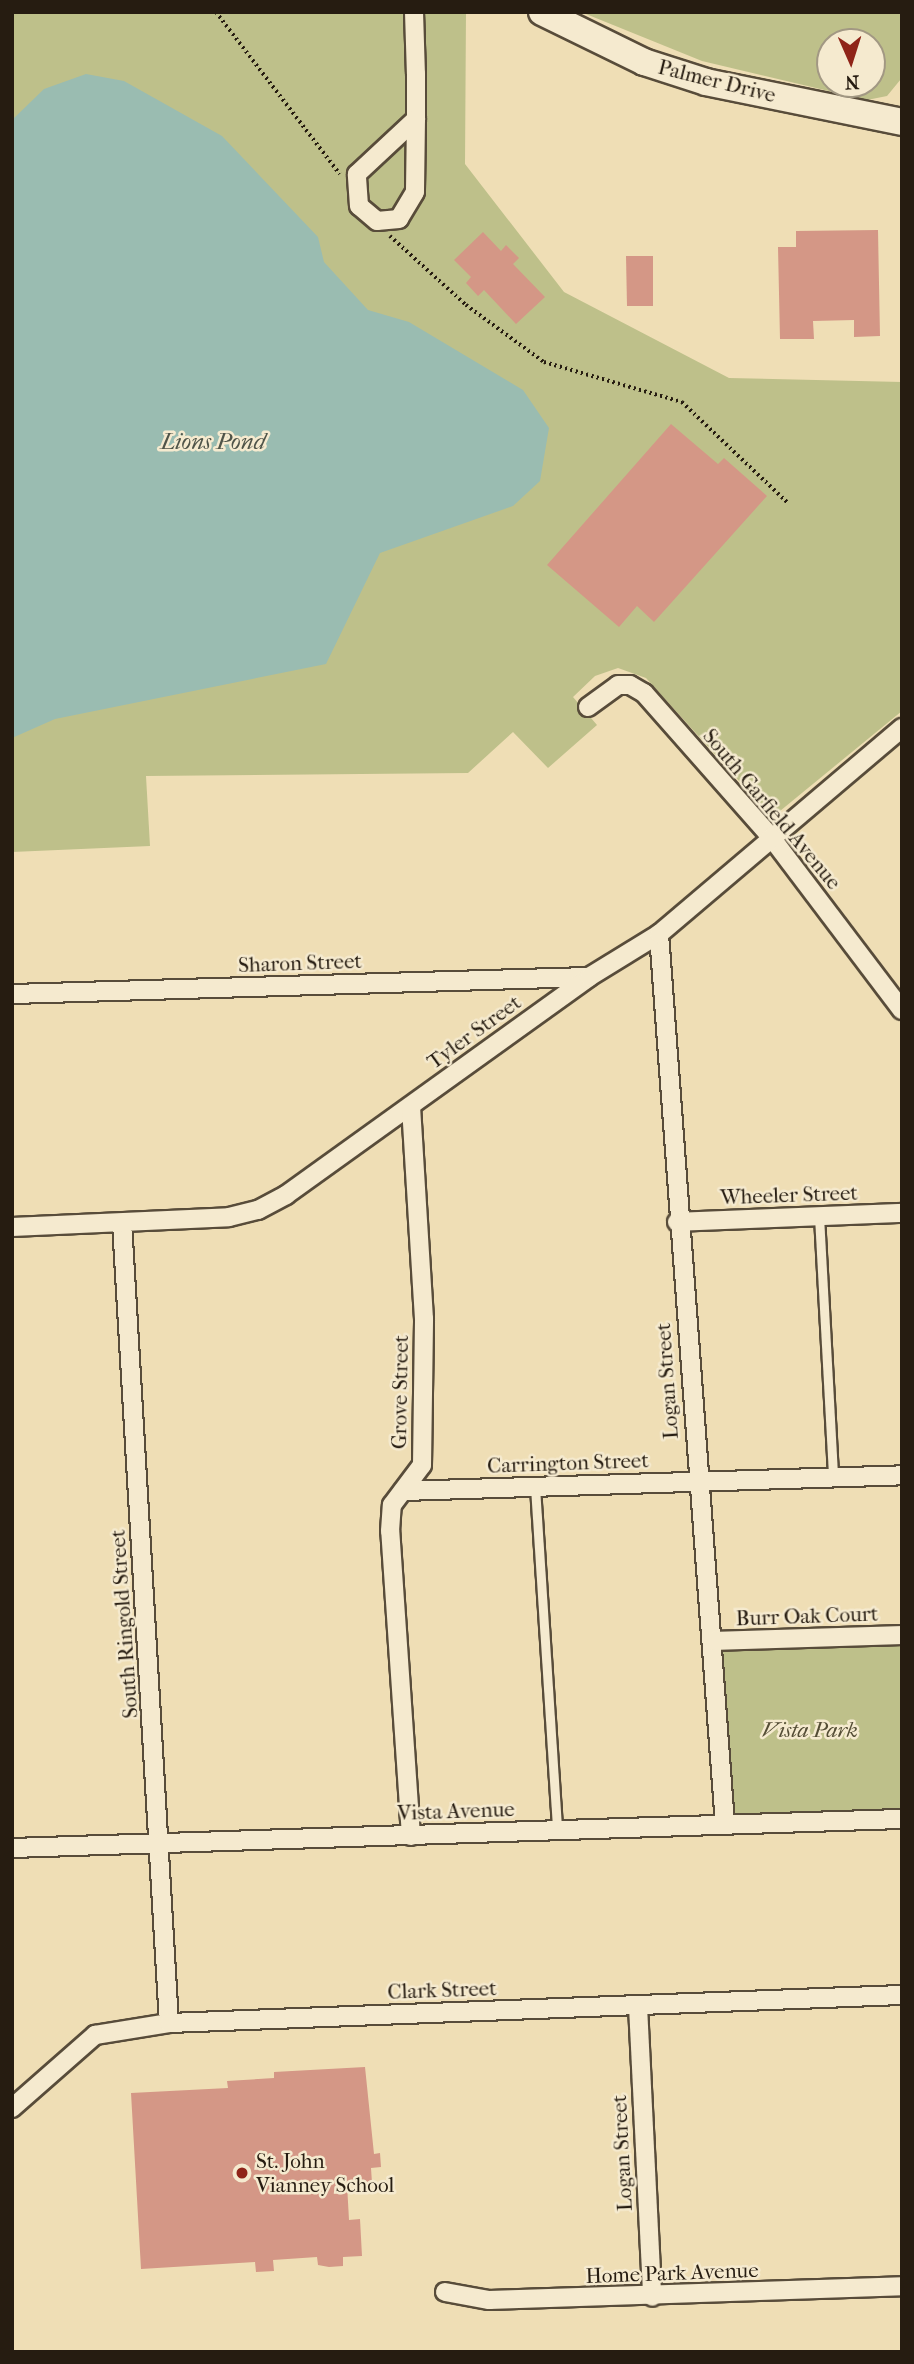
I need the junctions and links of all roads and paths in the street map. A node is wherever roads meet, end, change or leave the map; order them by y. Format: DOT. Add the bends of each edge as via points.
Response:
graph roads {
  1 [pos="216,12"];
  2 [pos="414,12"];
  3 [pos="542,12"];
  4 [pos="416,119"];
  5 [pos="902,122"];
  6 [pos="358,199"];
  7 [pos="377,221"];
  8 [pos="789,504"];
  9 [pos="588,707"];
  10 [pos="902,729"];
  11 [pos="771,837"];
  12 [pos="659,934"];
  13 [pos="589,977"];
  14 [pos="12,994"];
  15 [pos="902,1010"];
  16 [pos="411,1106"];
  17 [pos="902,1213"];
  18 [pos="819,1216"];
  19 [pos="677,1222"];
  20 [pos="122,1223"];
  21 [pos="12,1227"];
  22 [pos="902,1475"];
  23 [pos="833,1477"];
  24 [pos="698,1482"];
  25 [pos="535,1487"];
  26 [pos="403,1491"];
  27 [pos="902,1635"];
  28 [pos="713,1642"];
  29 [pos="902,1819"];
  30 [pos="725,1824"];
  31 [pos="557,1830"];
  32 [pos="411,1836"];
  33 [pos="160,1843"];
  34 [pos="12,1848"];
  35 [pos="902,1995"];
  36 [pos="638,2006"];
  37 [pos="169,2023"];
  38 [pos="12,2108"];
  39 [pos="902,2286"];
  40 [pos="445,2292"];
  41 [pos="652,2297"];
  1 -- 6 [label="path"];
  2 -- 4 [label="street"];
  3 -- 5 [label="street, Palmer Drive" via="643,62 706,82"];
  4 -- 6 [label="street" via="364,164 357,174"];
  4 -- 7 [label="street" via="415,192 399,219"];
  6 -- 7 [label="street"];
  7 -- 8 [label="path" via="466,305 544,362 682,402"];
  9 -- 11 [label="street, South Garfield Avenue" via="618,685 644,693"];
  10 -- 11 [label="street, Tyler Street"];
  11 -- 12 [label="street, Tyler Street"];
  11 -- 15 [label="street, South Garfield Avenue"];
  12 -- 13 [label="street, Tyler Street"];
  12 -- 19 [label="street, Logan Street"];
  13 -- 14 [label="street, Sharon Street"];
  13 -- 16 [label="street, Tyler Street"];
  16 -- 20 [label="street, Tyler Street" via="258,1210 229,1217"];
  16 -- 26 [label="street, Grove Street" via="424,1319 422,1465"];
  17 -- 18 [label="street, Wheeler Street"];
  18 -- 19 [label="street, Wheeler Street"];
  18 -- 23 [label="lane"];
  19 -- 24 [label="street, Logan Street"];
  20 -- 21 [label="street, Tyler Street"];
  20 -- 33 [label="street, South Ringold Street"];
  22 -- 23 [label="street, Carrington Street"];
  23 -- 24 [label="street, Carrington Street"];
  24 -- 25 [label="street, Carrington Street"];
  24 -- 28 [label="street, Logan Street"];
  25 -- 26 [label="street, Carrington Street"];
  25 -- 31 [label="lane"];
  26 -- 32 [label="street, Grove Street" via="393,1505 390,1531"];
  27 -- 28 [label="street, Burr Oak Court"];
  28 -- 30 [label="street, Logan Street"];
  29 -- 30 [label="street, Vista Avenue"];
  30 -- 31 [label="street, Vista Avenue"];
  31 -- 32 [label="street, Vista Avenue"];
  32 -- 33 [label="street, Vista Avenue"];
  33 -- 34 [label="street, Vista Avenue"];
  33 -- 37 [label="street, South Ringold Street"];
  35 -- 36 [label="street, Clark Street"];
  36 -- 37 [label="street, Clark Street"];
  36 -- 41 [label="street, Logan Street"];
  37 -- 38 [label="street, Clark Street" via="94,2035"];
  39 -- 41 [label="street, Home Park Avenue"];
  40 -- 41 [label="street, Home Park Avenue" via="489,2301"];
}
